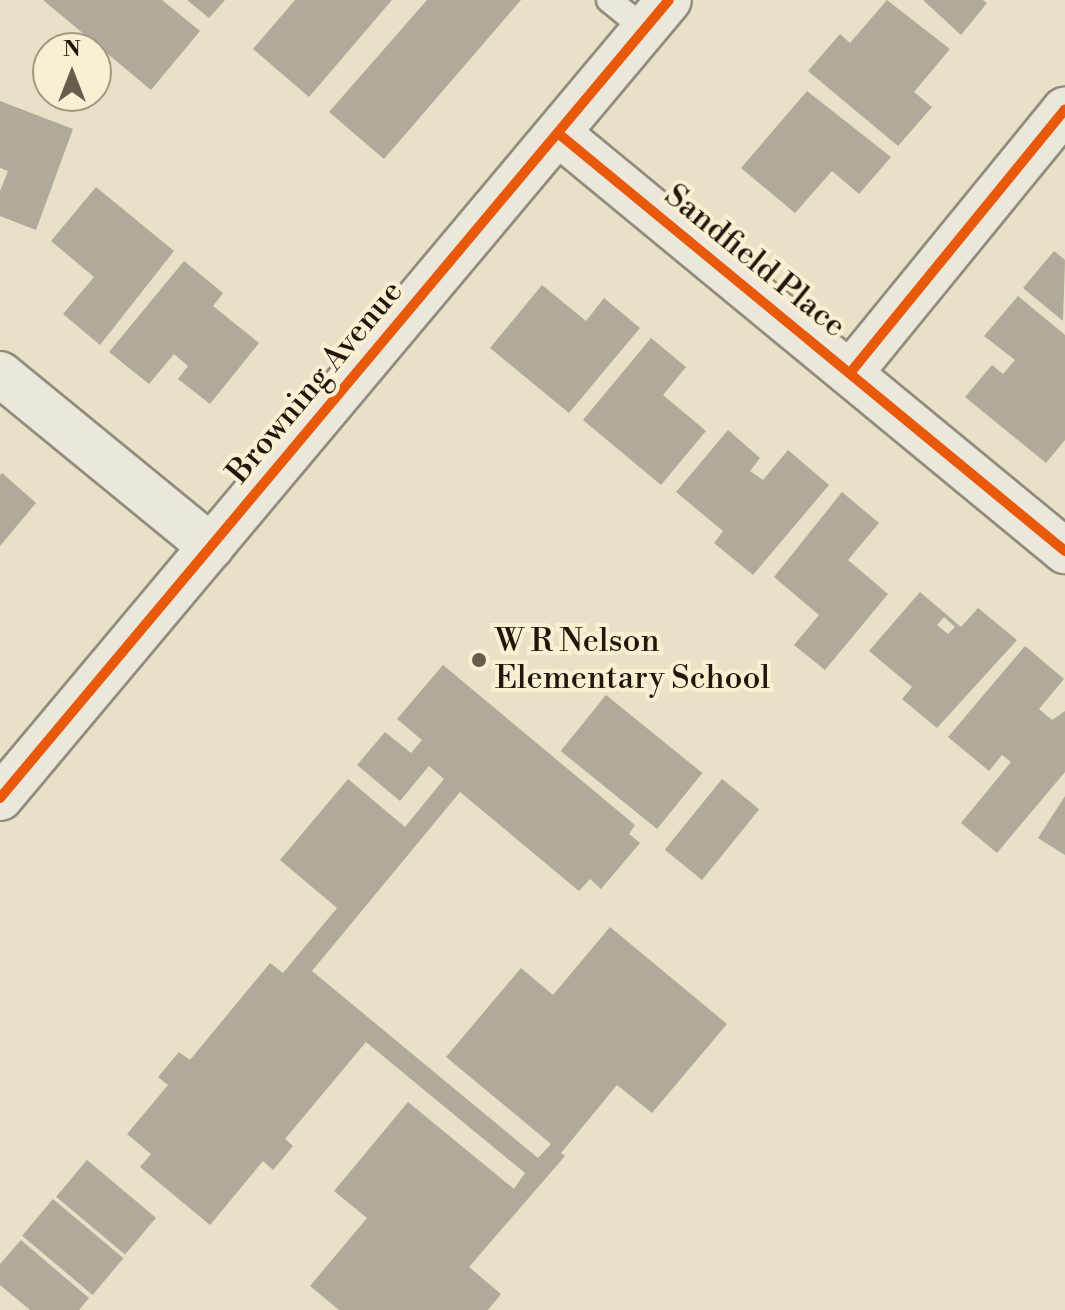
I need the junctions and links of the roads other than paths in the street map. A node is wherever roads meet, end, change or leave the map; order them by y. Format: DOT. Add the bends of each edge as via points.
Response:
graph roads {
  1 [pos="609,0"];
  2 [pos="657,14"];
  3 [pos="1065,109"];
  4 [pos="559,134"];
  5 [pos="850,373"];
  6 [pos="0,374"];
  7 [pos="211,547"];
  8 [pos="1065,551"];
  9 [pos="0,798"];
  1 -- 2 [label="lane"];
  2 -- 4 [label="street, Browning Avenue"];
  3 -- 5 [label="street"];
  4 -- 5 [label="street, Sandfield Place"];
  4 -- 7 [label="street, Browning Avenue"];
  5 -- 8 [label="street, Sandfield Place"];
  6 -- 7 [label="street"];
  7 -- 9 [label="street, Browning Avenue"];
}
